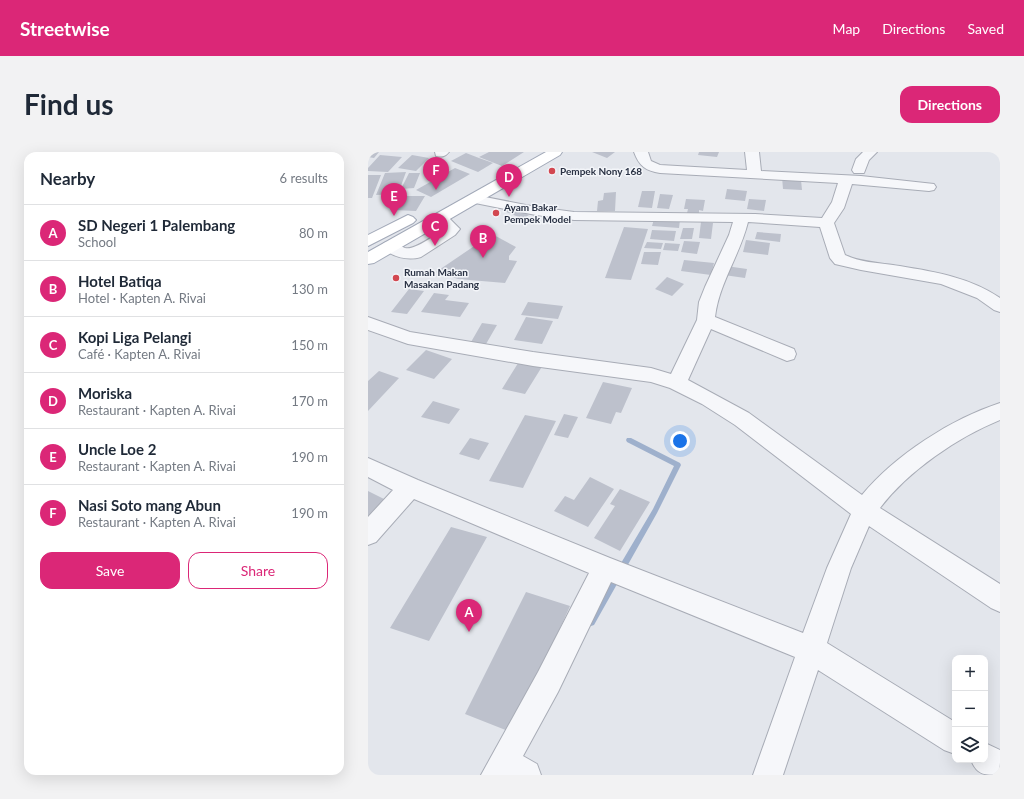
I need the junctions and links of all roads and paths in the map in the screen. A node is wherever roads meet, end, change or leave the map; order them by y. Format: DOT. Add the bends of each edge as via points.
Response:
graph roads {
  1 [pos="530,152"];
  2 [pos="555,152"];
  3 [pos="641,152"];
  4 [pos="752,152"];
  5 [pos="870,152"];
  6 [pos="859,170"];
  7 [pos="754,174"];
  8 [pos="846,179"];
  9 [pos="929,187"];
  10 [pos="476,199"];
  11 [pos="441,218"];
  12 [pos="741,219"];
  13 [pos="826,223"];
  14 [pos="368,241"];
  15 [pos="390,246"];
  16 [pos="368,259"];
  17 [pos="999,305"];
  18 [pos="974,309"];
  19 [pos="706,320"];
  20 [pos="368,323"];
  21 [pos="787,354"];
  22 [pos="677,383"];
  23 [pos="1000,411"];
  24 [pos="368,467"];
  25 [pos="410,487"];
  26 [pos="864,510"];
  27 [pos="368,534"];
  28 [pos="608,569"];
  29 [pos="1000,599"];
  30 [pos="812,650"];
  31 [pos="952,737"];
  32 [pos="988,760"];
  33 [pos="1000,768"];
  34 [pos="509,769"];
  35 [pos="768,775"];
  1 -- 14 [label="main road"];
  2 -- 10 [label="main road"];
  3 -- 7 [label="street" via="644,162 651,168"];
  4 -- 7 [label="street"];
  5 -- 6 [label="street" via="863,159"];
  7 -- 8 [label="street"];
  8 -- 9 [label="street"];
  8 -- 13 [label="street" via="843,195 834,214"];
  10 -- 11 [label="main road"];
  10 -- 12 [label="street" via="574,216"];
  11 -- 15 [label="street" via="452,229 450,232 415,254 402,254"];
  12 -- 13 [label="street"];
  12 -- 19 [label="street" via="737,235 713,287"];
  13 -- 17 [label="street" via="838,258 841,260 960,284 982,293"];
  15 -- 16 [label="main road"];
  17 -- 18 [label="street"];
  19 -- 21 [label="street"];
  19 -- 22 [label="street"];
  20 -- 22 [label="street" via="408,338 651,376"];
  22 -- 26 [label="street" via="742,419"];
  23 -- 26 [label="street" via="973,422 916,458 876,495"];
  24 -- 25 [label="street"];
  25 -- 27 [label="street"];
  25 -- 28 [label="street"];
  26 -- 29 [label="street"];
  26 -- 30 [label="street" via="839,568"];
  28 -- 30 [label="street"];
  28 -- 34 [label="street" via="548,682"];
  30 -- 31 [label="street"];
  30 -- 35 [label="street"];
  32 -- 33 [label="street"];
}
